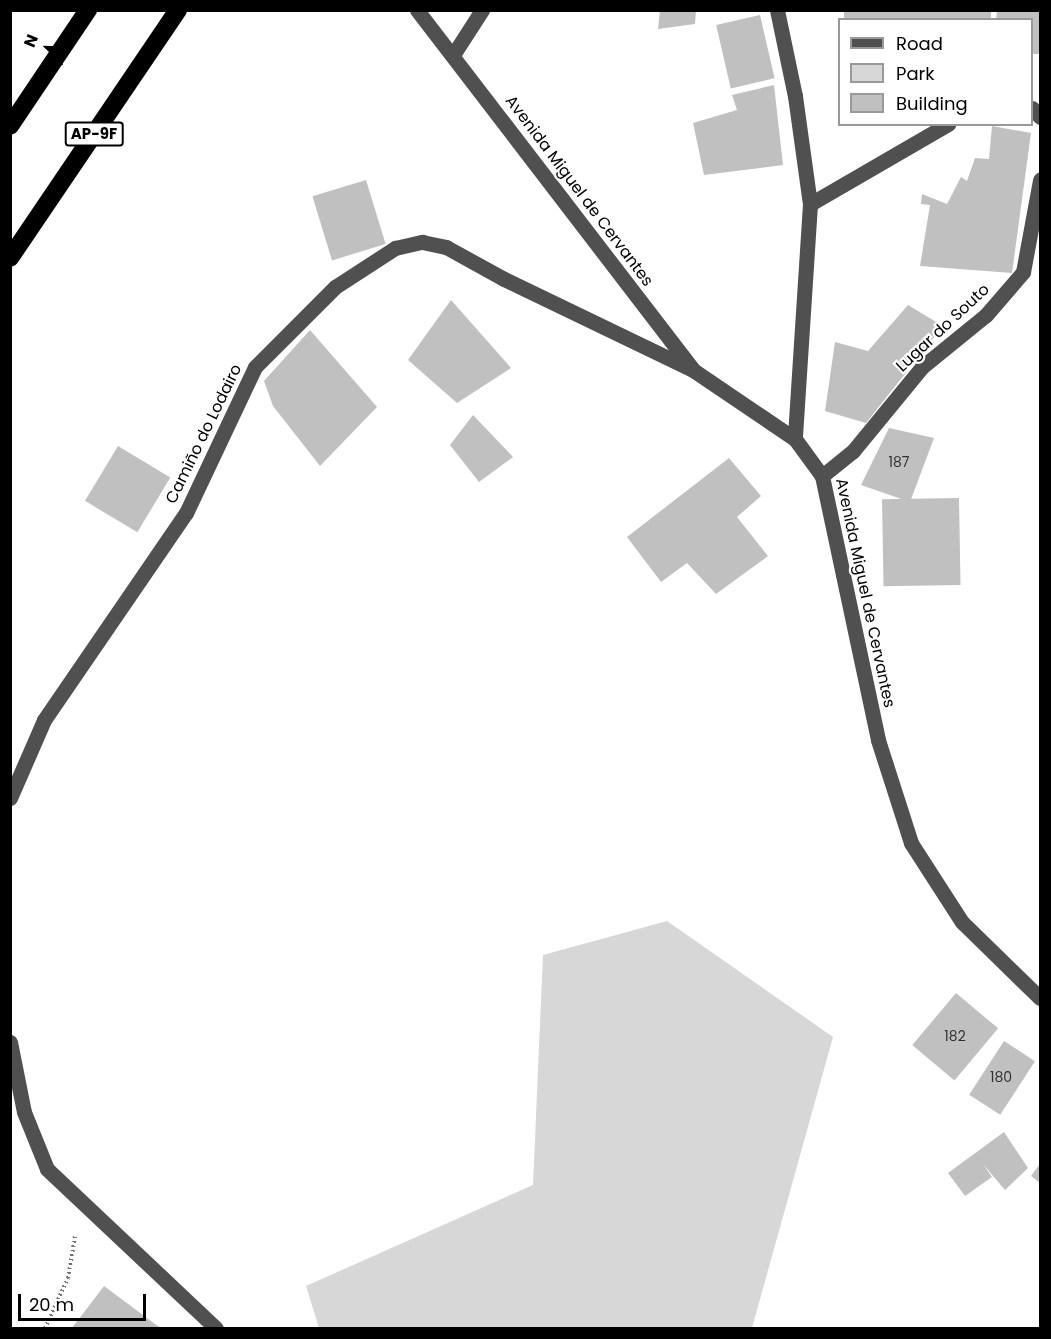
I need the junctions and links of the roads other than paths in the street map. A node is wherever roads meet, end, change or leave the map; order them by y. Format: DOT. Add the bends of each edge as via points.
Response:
graph roads {
  1 [pos="88,10"];
  2 [pos="178,10"];
  3 [pos="417,10"];
  4 [pos="482,10"];
  5 [pos="777,10"];
  6 [pos="453,55"];
  7 [pos="10,126"];
  8 [pos="945,126"];
  9 [pos="1041,180"];
  10 [pos="810,204"];
  11 [pos="10,258"];
  12 [pos="693,370"];
  13 [pos="795,439"];
  14 [pos="822,476"];
  15 [pos="10,798"];
  16 [pos="1041,999"];
  17 [pos="10,1042"];
  18 [pos="216,1329"];
  1 -- 7 [label="highway"];
  2 -- 11 [label="highway, AP-9F"];
  3 -- 6 [label="street, Avenida Miguel de Cervantes"];
  4 -- 6 [label="street"];
  5 -- 10 [label="street" via="795,96"];
  6 -- 12 [label="street, Avenida Miguel de Cervantes"];
  8 -- 10 [label="street"];
  9 -- 14 [label="street, Lugar do Souto" via="1023,272 986,315 922,367 853,451"];
  10 -- 13 [label="street"];
  12 -- 13 [label="street, Avenida Miguel de Cervantes"];
  12 -- 15 [label="street, Camiño do Lodairo" via="446,247 422,242 395,248 335,287 255,367 186,513 44,720"];
  13 -- 14 [label="street, Avenida Miguel de Cervantes"];
  14 -- 16 [label="street, Avenida Miguel de Cervantes" via="878,740 910,843 962,922"];
  17 -- 18 [label="street" via="24,1112 47,1168"];
}
